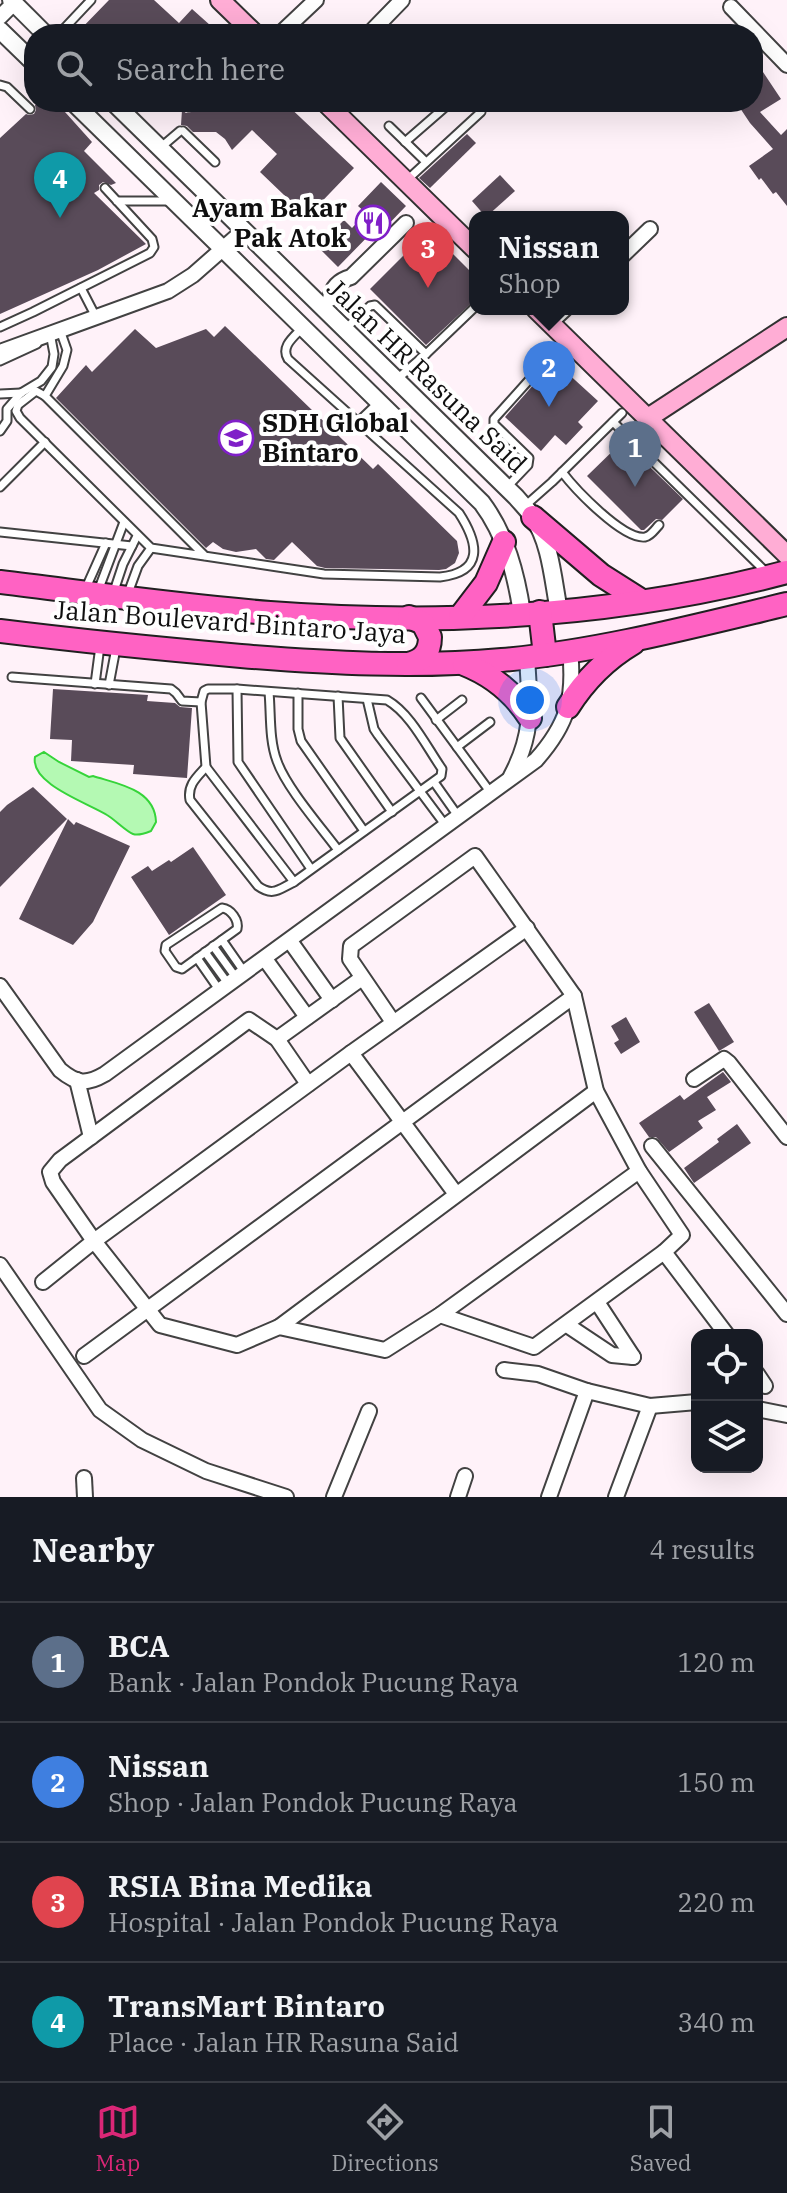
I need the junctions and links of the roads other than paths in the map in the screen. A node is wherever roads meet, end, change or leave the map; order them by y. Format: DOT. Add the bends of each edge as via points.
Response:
graph roads {
  1 [pos="91,0"];
  2 [pos="220,0"];
  3 [pos="316,0"];
  4 [pos="402,0"];
  5 [pos="12,2"];
  6 [pos="731,7"];
  7 [pos="0,17"];
  8 [pos="35,24"];
  9 [pos="68,24"];
  10 [pos="245,24"];
  11 [pos="291,24"];
  12 [pos="379,24"];
  13 [pos="747,24"];
  14 [pos="0,30"];
  15 [pos="763,40"];
  16 [pos="24,53"];
  17 [pos="787,65"];
  18 [pos="0,85"];
  19 [pos="24,103"];
  20 [pos="83,112"];
  21 [pos="123,112"];
  22 [pos="335,112"];
  23 [pos="440,112"];
  24 [pos="481,112"];
  25 [pos="389,126"];
  26 [pos="405,142"];
  27 [pos="160,148"];
  28 [pos="215,162"];
  29 [pos="426,162"];
  30 [pos="406,182"];
  31 [pos="105,188"];
  32 [pos="117,201"];
  33 [pos="175,201"];
  34 [pos="406,223"];
  35 [pos="650,229"];
  36 [pos="243,231"];
  37 [pos="469,243"];
  38 [pos="223,249"];
  39 [pos="629,249"];
  40 [pos="81,288"];
  41 [pos="326,303"];
  42 [pos="469,313"];
  43 [pos="542,315"];
  44 [pos="559,315"];
  45 [pos="96,317"];
  46 [pos="550,323"];
  47 [pos="0,327"];
  48 [pos="303,327"];
  49 [pos="787,327"];
  50 [pos="345,329"];
  51 [pos="51,333"];
  52 [pos="0,352"];
  53 [pos="426,354"];
  54 [pos="547,360"];
  55 [pos="0,361"];
  56 [pos="396,380"];
  57 [pos="21,393"];
  58 [pos="0,394"];
  59 [pos="411,394"];
  60 [pos="45,396"];
  61 [pos="385,408"];
  62 [pos="622,413"];
  63 [pos="648,418"];
  64 [pos="358,422"];
  65 [pos="613,422"];
  66 [pos="0,431"];
  67 [pos="45,442"];
  68 [pos="562,472"];
  69 [pos="0,487"];
  70 [pos="507,487"];
  71 [pos="529,512"];
  72 [pos="124,522"];
  73 [pos="659,525"];
  74 [pos="0,532"];
  75 [pos="137,536"];
  76 [pos="504,542"];
  77 [pos="106,543"];
  78 [pos="117,544"];
  79 [pos="132,546"];
  80 [pos="151,548"];
  81 [pos="784,552"];
  82 [pos="205,556"];
  83 [pos="778,574"];
  84 [pos="0,582"];
  85 [pos="694,592"];
  86 [pos="105,595"];
  87 [pos="642,601"];
  88 [pos="787,604"];
  89 [pos="540,612"];
  90 [pos="409,617"];
  91 [pos="460,617"];
  92 [pos="700,624"];
  93 [pos="0,631"];
  94 [pos="648,636"];
  95 [pos="108,645"];
  96 [pos="570,651"];
  97 [pos="536,656"];
  98 [pos="461,663"];
  99 [pos="408,664"];
  100 [pos="12,677"];
  101 [pos="95,684"];
  102 [pos="109,685"];
  103 [pos="237,689"];
  104 [pos="269,692"];
  105 [pos="298,693"];
  106 [pos="338,696"];
  107 [pos="421,698"];
  108 [pos="367,699"];
  109 [pos="462,700"];
  110 [pos="201,702"];
  111 [pos="568,707"];
  112 [pos="530,718"];
  113 [pos="436,720"];
  114 [pos="490,722"];
  115 [pos="457,747"];
  116 [pos="206,767"];
  117 [pos="509,780"];
  118 [pos="434,782"];
  119 [pos="421,791"];
  120 [pos="491,793"];
  121 [pos="392,812"];
  122 [pos="452,822"];
  123 [pos="364,831"];
  124 [pos="338,850"];
  125 [pos="311,869"];
  126 [pos="294,882"];
  127 [pos="527,928"];
  128 [pos="222,940"];
  129 [pos="290,941"];
  130 [pos="213,946"];
  131 [pos="205,952"];
  132 [pos="197,958"];
  133 [pos="265,959"];
  134 [pos="362,978"];
  135 [pos="233,982"];
  136 [pos="0,986"];
  137 [pos="574,996"];
  138 [pos="332,1000"];
  139 [pos="307,1017"];
  140 [pos="393,1022"];
  141 [pos="277,1039"];
  142 [pos="351,1053"];
  143 [pos="694,1079"];
  144 [pos="77,1080"];
  145 [pos="308,1084"];
  146 [pos="596,1091"];
  147 [pos="402,1122"];
  148 [pos="91,1137"];
  149 [pos="787,1137"];
  150 [pos="652,1146"];
  151 [pos="639,1171"];
  152 [pos="456,1194"];
  153 [pos="94,1241"];
  154 [pos="664,1252"];
  155 [pos="0,1265"];
  156 [pos="43,1282"];
  157 [pos="597,1302"];
  158 [pos="148,1310"];
  159 [pos="787,1314"];
  160 [pos="440,1315"];
  161 [pos="567,1325"];
  162 [pos="279,1327"];
  163 [pos="722,1329"];
  164 [pos="84,1356"];
  165 [pos="504,1370"];
  166 [pos="587,1391"];
  167 [pos="691,1403"];
  168 [pos="650,1406"];
  169 [pos="763,1410"];
  170 [pos="369,1411"];
  171 [pos="787,1415"];
  172 [pos="465,1476"];
  173 [pos="84,1478"];
  174 [pos="85,1497"];
  175 [pos="286,1497"];
  176 [pos="334,1497"];
  177 [pos="458,1497"];
  178 [pos="549,1497"];
  179 [pos="616,1497"];
  1 -- 9 [label="lane"];
  2 -- 10 [label="main road"];
  3 -- 11 [label="street"];
  4 -- 12 [label="street"];
  5 -- 7 [label="street"];
  5 -- 8 [label="street"];
  6 -- 13 [label="street"];
  14 -- 16 [label="street"];
  15 -- 17 [label="street"];
  18 -- 19 [label="lane"];
  20 -- 33 [label="street, Jalan HR Rasuna Said"];
  21 -- 27 [label="street, Jalan HR Rasuna Said"];
  22 -- 30 [label="main road"];
  23 -- 26 [label="lane"];
  24 -- 29 [label="lane"];
  25 -- 26 [label="lane"];
  26 -- 29 [label="lane"];
  27 -- 28 [label="lane" via="182,131"];
  27 -- 36 [label="street, Jalan HR Rasuna Said"];
  29 -- 30 [label="lane"];
  30 -- 37 [label="main road"];
  31 -- 32 [label="lane"];
  32 -- 33 [label="lane"];
  32 -- 40 [label="lane" via="154,247"];
  33 -- 38 [label="street, Jalan HR Rasuna Said"];
  34 -- 41 [label="street"];
  35 -- 39 [label="street"];
  36 -- 38 [label="street"];
  36 -- 41 [label="street, Jalan HR Rasuna Said"];
  38 -- 45 [label="street" via="168,291"];
  38 -- 48 [label="street, Jalan HR Rasuna Said"];
  40 -- 45 [label="lane"];
  40 -- 47 [label="lane"];
  41 -- 50 [label="street, Jalan HR Rasuna Said"];
  42 -- 53 [label="lane"];
  43 -- 46 [label="main road"];
  44 -- 46 [label="street"];
  45 -- 51 [label="street"];
  46 -- 63 [label="main road"];
  48 -- 61 [label="street, Jalan HR Rasuna Said"];
  48 -- 64 [label="lane" via="284,354"];
  49 -- 63 [label="main road"];
  50 -- 53 [label="lane" via="375,305"];
  50 -- 56 [label="street, Jalan HR Rasuna Said"];
  51 -- 52 [label="street"];
  51 -- 55 [label="lane" via="36,346"];
  51 -- 57 [label="lane" via="52,367"];
  51 -- 60 [label="lane" via="67,350 59,376"];
  53 -- 56 [label="lane"];
  54 -- 70 [label="lane" via="494,419 529,458"];
  56 -- 59 [label="street, Jalan HR Rasuna Said"];
  57 -- 58 [label="lane"];
  57 -- 66 [label="lane" via="7,409"];
  59 -- 61 [label="street"];
  59 -- 70 [label="street, Jalan HR Rasuna Said"];
  60 -- 67 [label="lane" via="32,393 16,411"];
  60 -- 82 [label="lane"];
  61 -- 64 [label="lane"];
  61 -- 76 [label="street, Jalan HR Rasuna Said" via="482,503"];
  62 -- 65 [label="lane"];
  63 -- 81 [label="main road"];
  64 -- 82 [label="lane" via="459,513 475,545 472,562 457,575 440,577 324,574"];
  65 -- 68 [label="lane"];
  65 -- 83 [label="lane"];
  67 -- 69 [label="lane"];
  67 -- 72 [label="lane"];
  68 -- 71 [label="lane"];
  68 -- 73 [label="lane" via="625,531 643,537"];
  70 -- 71 [label="street, Jalan HR Rasuna Said"];
  71 -- 87 [label="main road" via="601,575"];
  71 -- 89 [label="street, Jalan HR Rasuna Said" via="549,560"];
  72 -- 75 [label="lane"];
  72 -- 78 [label="lane"];
  74 -- 77 [label="lane"];
  75 -- 79 [label="lane"];
  75 -- 80 [label="lane"];
  76 -- 89 [label="street, Jalan HR Rasuna Said"];
  76 -- 91 [label="main road" via="486,583"];
  77 -- 78 [label="lane"];
  77 -- 86 [label="lane"];
  78 -- 79 [label="lane"];
  78 -- 86 [label="lane"];
  79 -- 86 [label="lane"];
  80 -- 82 [label="lane"];
  80 -- 86 [label="lane"];
  83 -- 85 [label="main road, Jalan Boulevard Bintaro Jaya"];
  84 -- 86 [label="main road, Jalan Boulevard Bintaro Jaya"];
  85 -- 87 [label="main road, Jalan Boulevard Bintaro Jaya"];
  85 -- 92 [label="main road" via="683,611"];
  86 -- 90 [label="main road, Jalan Boulevard Bintaro Jaya" via="272,613"];
  87 -- 89 [label="main road, Jalan Boulevard Bintaro Jaya"];
  88 -- 92 [label="main road, Jalan Boulevard Bintaro Jaya"];
  89 -- 91 [label="main road, Jalan Boulevard Bintaro Jaya"];
  89 -- 97 [label="main road"];
  90 -- 91 [label="main road, Jalan Boulevard Bintaro Jaya"];
  90 -- 99 [label="main road" via="423,623 430,637 427,653"];
  92 -- 94 [label="main road, Jalan Boulevard Bintaro Jaya"];
  93 -- 95 [label="main road, Jalan Boulevard Bintaro Jaya"];
  94 -- 96 [label="main road, Jalan Boulevard Bintaro Jaya"];
  94 -- 111 [label="main road" via="596,671"];
  95 -- 99 [label="main road, Jalan Boulevard Bintaro Jaya"];
  95 -- 101 [label="lane"];
  95 -- 102 [label="lane"];
  96 -- 97 [label="main road, Jalan Boulevard Bintaro Jaya"];
  96 -- 111 [label="street" via="573,684"];
  97 -- 98 [label="main road, Jalan Boulevard Bintaro Jaya"];
  97 -- 112 [label="street"];
  98 -- 99 [label="main road, Jalan Boulevard Bintaro Jaya"];
  98 -- 112 [label="main road" via="500,684"];
  100 -- 101 [label="lane"];
  101 -- 102 [label="lane"];
  102 -- 110 [label="lane" via="171,689 182,701"];
  103 -- 104 [label="lane"];
  103 -- 110 [label="lane" via="206,689"];
  103 -- 125 [label="lane" via="238,762"];
  104 -- 105 [label="lane"];
  104 -- 124 [label="lane" via="276,761"];
  105 -- 106 [label="lane"];
  105 -- 123 [label="lane" via="301,741"];
  106 -- 108 [label="lane"];
  106 -- 121 [label="lane" via="340,738"];
  107 -- 113 [label="lane"];
  108 -- 118 [label="lane" via="387,700 400,711 442,769"];
  108 -- 119 [label="lane" via="374,729"];
  109 -- 113 [label="lane"];
  110 -- 116 [label="lane"];
  111 -- 117 [label="street" via="545,750"];
  112 -- 117 [label="street" via="524,749"];
  113 -- 115 [label="lane"];
  114 -- 115 [label="lane"];
  115 -- 120 [label="lane"];
  116 -- 126 [label="lane"];
  116 -- 126 [label="lane" via="190,786 190,800 258,886 274,892"];
  117 -- 120 [label="street"];
  118 -- 119 [label="lane"];
  118 -- 122 [label="lane"];
  119 -- 121 [label="lane"];
  119 -- 122 [label="lane"];
  120 -- 122 [label="street"];
  121 -- 123 [label="lane"];
  122 -- 129 [label="street"];
  123 -- 124 [label="lane"];
  124 -- 125 [label="lane"];
  125 -- 126 [label="lane"];
  127 -- 134 [label="street" via="475,856 351,946 350,959"];
  127 -- 137 [label="street"];
  127 -- 140 [label="street"];
  128 -- 130 [label="lane"];
  128 -- 132 [label="lane" via="238,925 224,908 165,949 179,969"];
  128 -- 135 [label="lane"];
  129 -- 133 [label="street"];
  129 -- 138 [label="street"];
  130 -- 131 [label="lane"];
  130 -- 135 [label="lane"];
  131 -- 132 [label="lane"];
  131 -- 135 [label="lane"];
  132 -- 135 [label="lane"];
  133 -- 135 [label="street"];
  133 -- 139 [label="street"];
  134 -- 138 [label="street"];
  134 -- 140 [label="street"];
  135 -- 144 [label="street" via="105,1074 93,1081"];
  136 -- 144 [label="street" via="60,1070"];
  137 -- 146 [label="street"];
  137 -- 147 [label="street"];
  138 -- 139 [label="street"];
  139 -- 141 [label="street"];
  140 -- 142 [label="street"];
  141 -- 145 [label="street"];
  141 -- 148 [label="street" via="249,1020"];
  142 -- 145 [label="street"];
  142 -- 147 [label="street"];
  143 -- 149 [label="street" via="724,1059"];
  144 -- 148 [label="street"];
  145 -- 153 [label="street"];
  146 -- 151 [label="street"];
  146 -- 152 [label="street"];
  147 -- 152 [label="street"];
  147 -- 158 [label="street"];
  148 -- 153 [label="street" via="50,1172"];
  150 -- 159 [label="street"];
  151 -- 154 [label="street" via="682,1235"];
  151 -- 160 [label="street"];
  152 -- 162 [label="street"];
  153 -- 156 [label="street"];
  153 -- 158 [label="street"];
  154 -- 157 [label="street"];
  154 -- 163 [label="street"];
  155 -- 175 [label="street" via="100,1410 142,1440 206,1471"];
  157 -- 161 [label="street"];
  157 -- 161 [label="street" via="633,1357 612,1355"];
  158 -- 162 [label="street" via="160,1325 237,1345"];
  158 -- 164 [label="street"];
  160 -- 161 [label="street" via="534,1347"];
  160 -- 162 [label="street" via="385,1350"];
  165 -- 166 [label="street" via="538,1374"];
  166 -- 168 [label="street"];
  166 -- 178 [label="street"];
  167 -- 168 [label="street"];
  168 -- 179 [label="street"];
  169 -- 171 [label="street"];
  170 -- 176 [label="street"];
  172 -- 177 [label="street"];
  173 -- 174 [label="street"];
}
